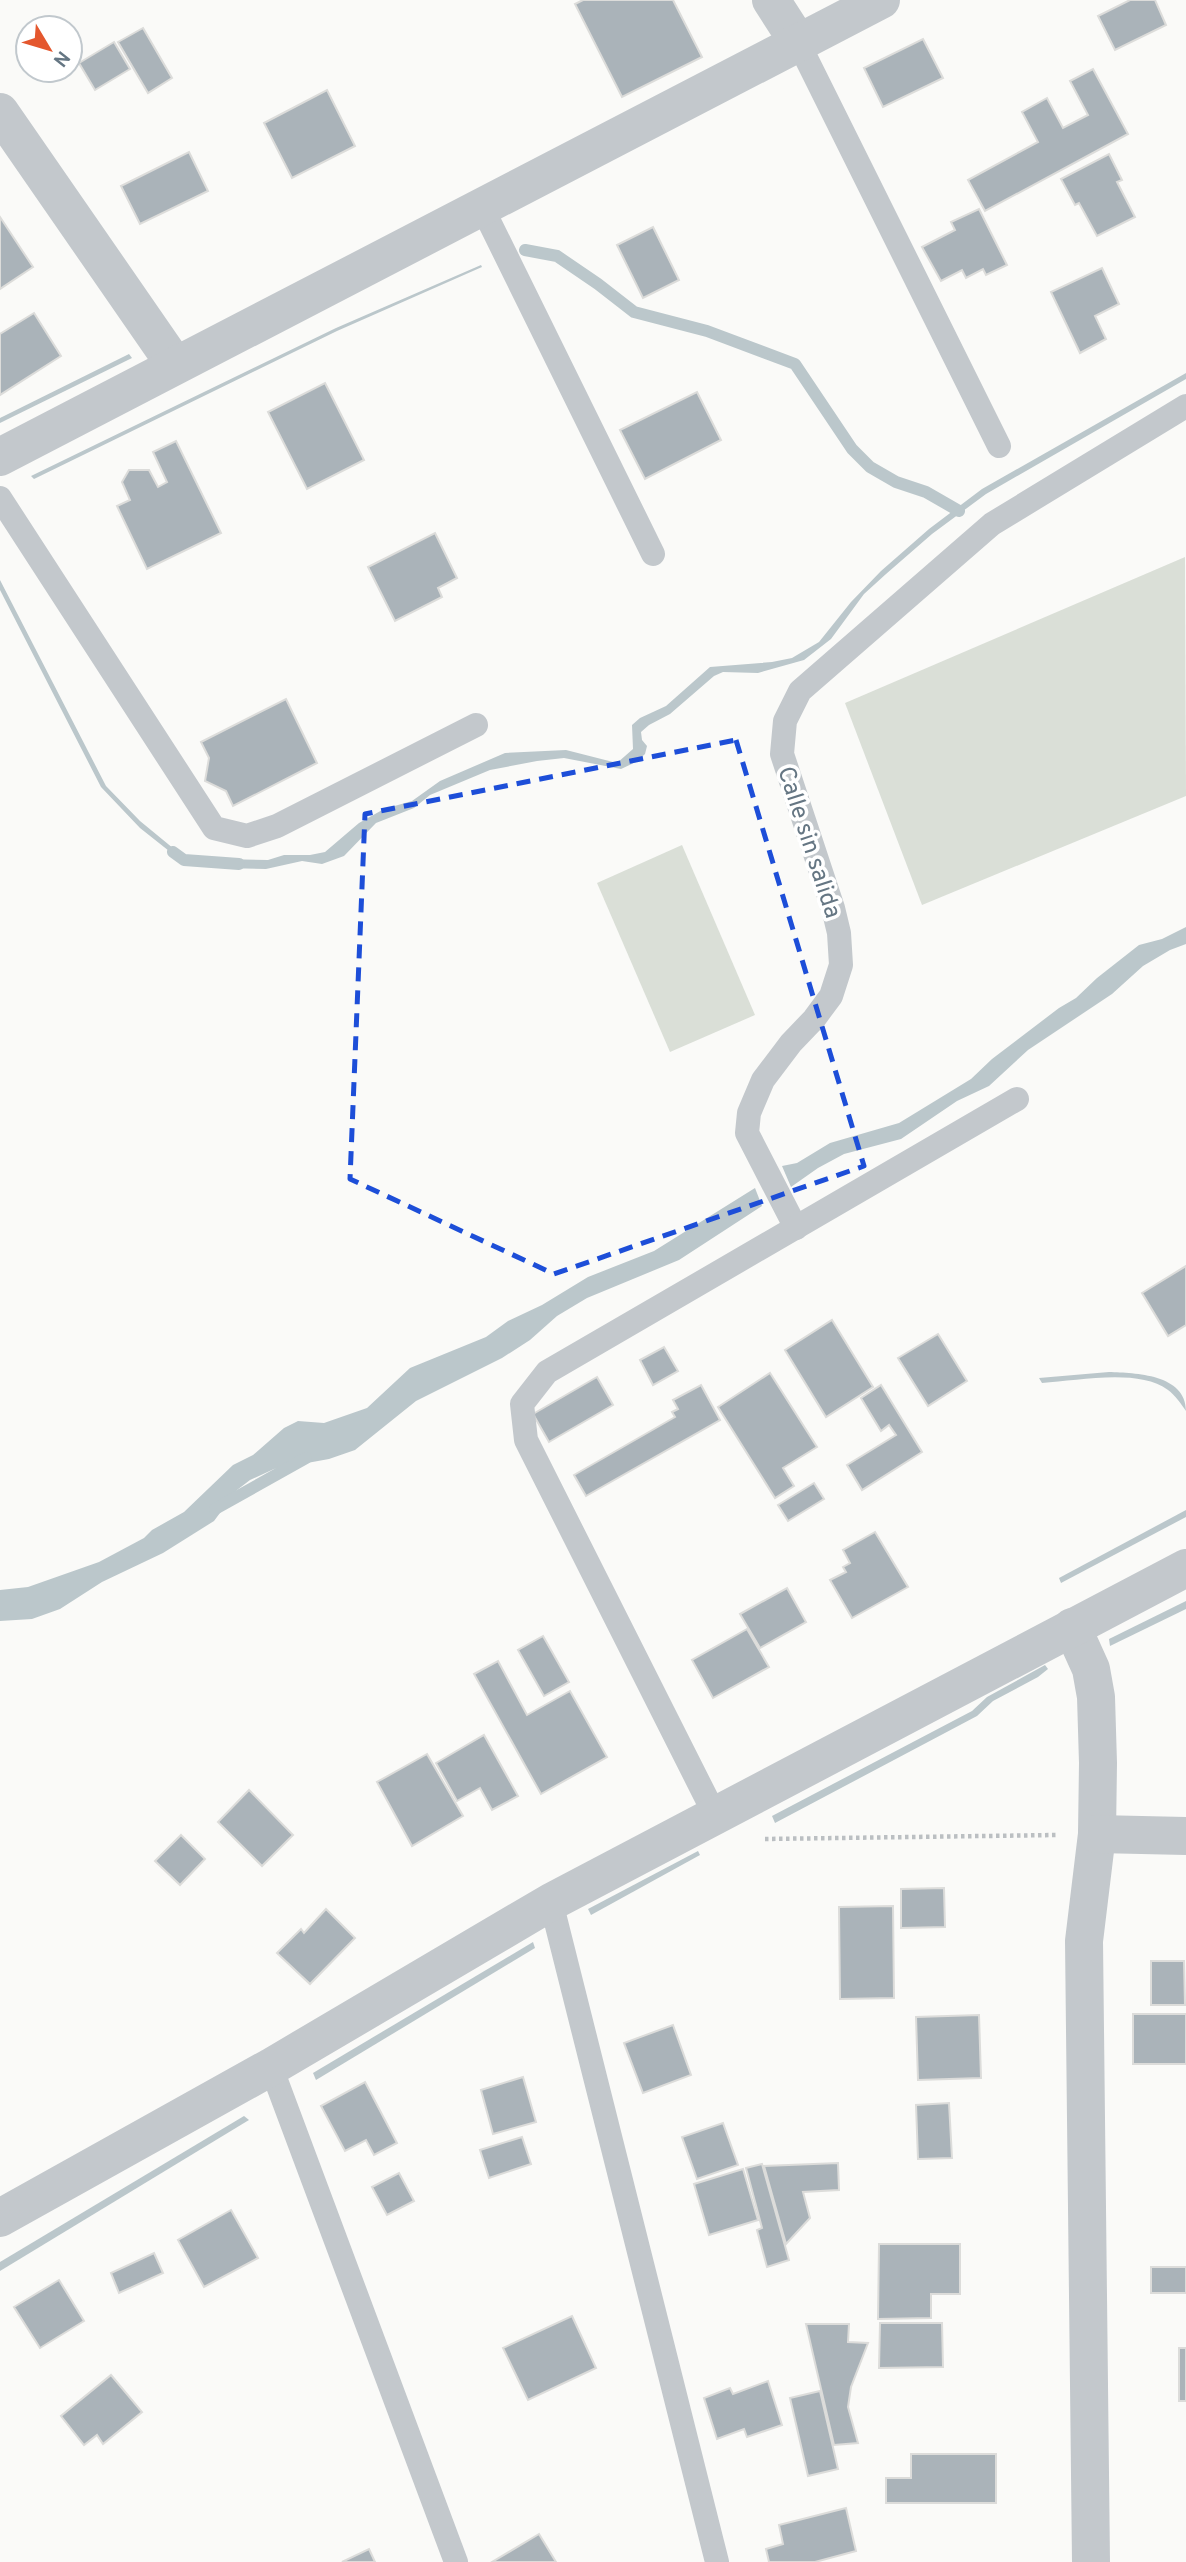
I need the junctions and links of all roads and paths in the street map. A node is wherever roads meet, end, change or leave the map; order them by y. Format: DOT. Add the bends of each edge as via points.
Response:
graph roads {
  1 [pos="771,0"];
  2 [pos="881,0"];
  3 [pos="798,42"];
  4 [pos="0,111"];
  5 [pos="482,206"];
  6 [pos="175,365"];
  7 [pos="1186,406"];
  8 [pos="999,446"];
  9 [pos="0,457"];
  10 [pos="0,498"];
  11 [pos="653,554"];
  12 [pos="476,725"];
  13 [pos="1017,1099"];
  14 [pos="796,1228"];
  15 [pos="1186,1568"];
  16 [pos="1072,1627"];
  17 [pos="715,1815"];
  18 [pos="1097,1834"];
  19 [pos="1186,1836"];
  20 [pos="777,1840"];
  21 [pos="551,1902"];
  22 [pos="271,2067"];
  23 [pos="0,2218"];
  24 [pos="456,2562"];
  25 [pos="717,2562"];
  26 [pos="1091,2562"];
  1 -- 3 [label="street"];
  2 -- 3 [label="street"];
  3 -- 5 [label="street"];
  3 -- 8 [label="lane"];
  4 -- 6 [label="street"];
  5 -- 6 [label="street"];
  5 -- 11 [label="lane"];
  6 -- 9 [label="street"];
  7 -- 14 [label="lane, Calle sin salida" via="992,524 800,691 785,722 782,754 833,908 841,965 831,996 763,1080 749,1113 747,1133"];
  10 -- 12 [label="lane" via="215,828 247,836 277,826"];
  13 -- 14 [label="lane"];
  14 -- 17 [label="lane" via="547,1372 522,1404 526,1440"];
  15 -- 16 [label="street"];
  16 -- 17 [label="street"];
  16 -- 18 [label="street" via="1091,1669 1096,1697"];
  17 -- 21 [label="street"];
  18 -- 19 [label="street"];
  18 -- 20 [label="path"];
  18 -- 26 [label="street" via="1084,1941"];
  21 -- 22 [label="street"];
  21 -- 25 [label="lane"];
  22 -- 23 [label="street"];
  22 -- 24 [label="lane"];
}
